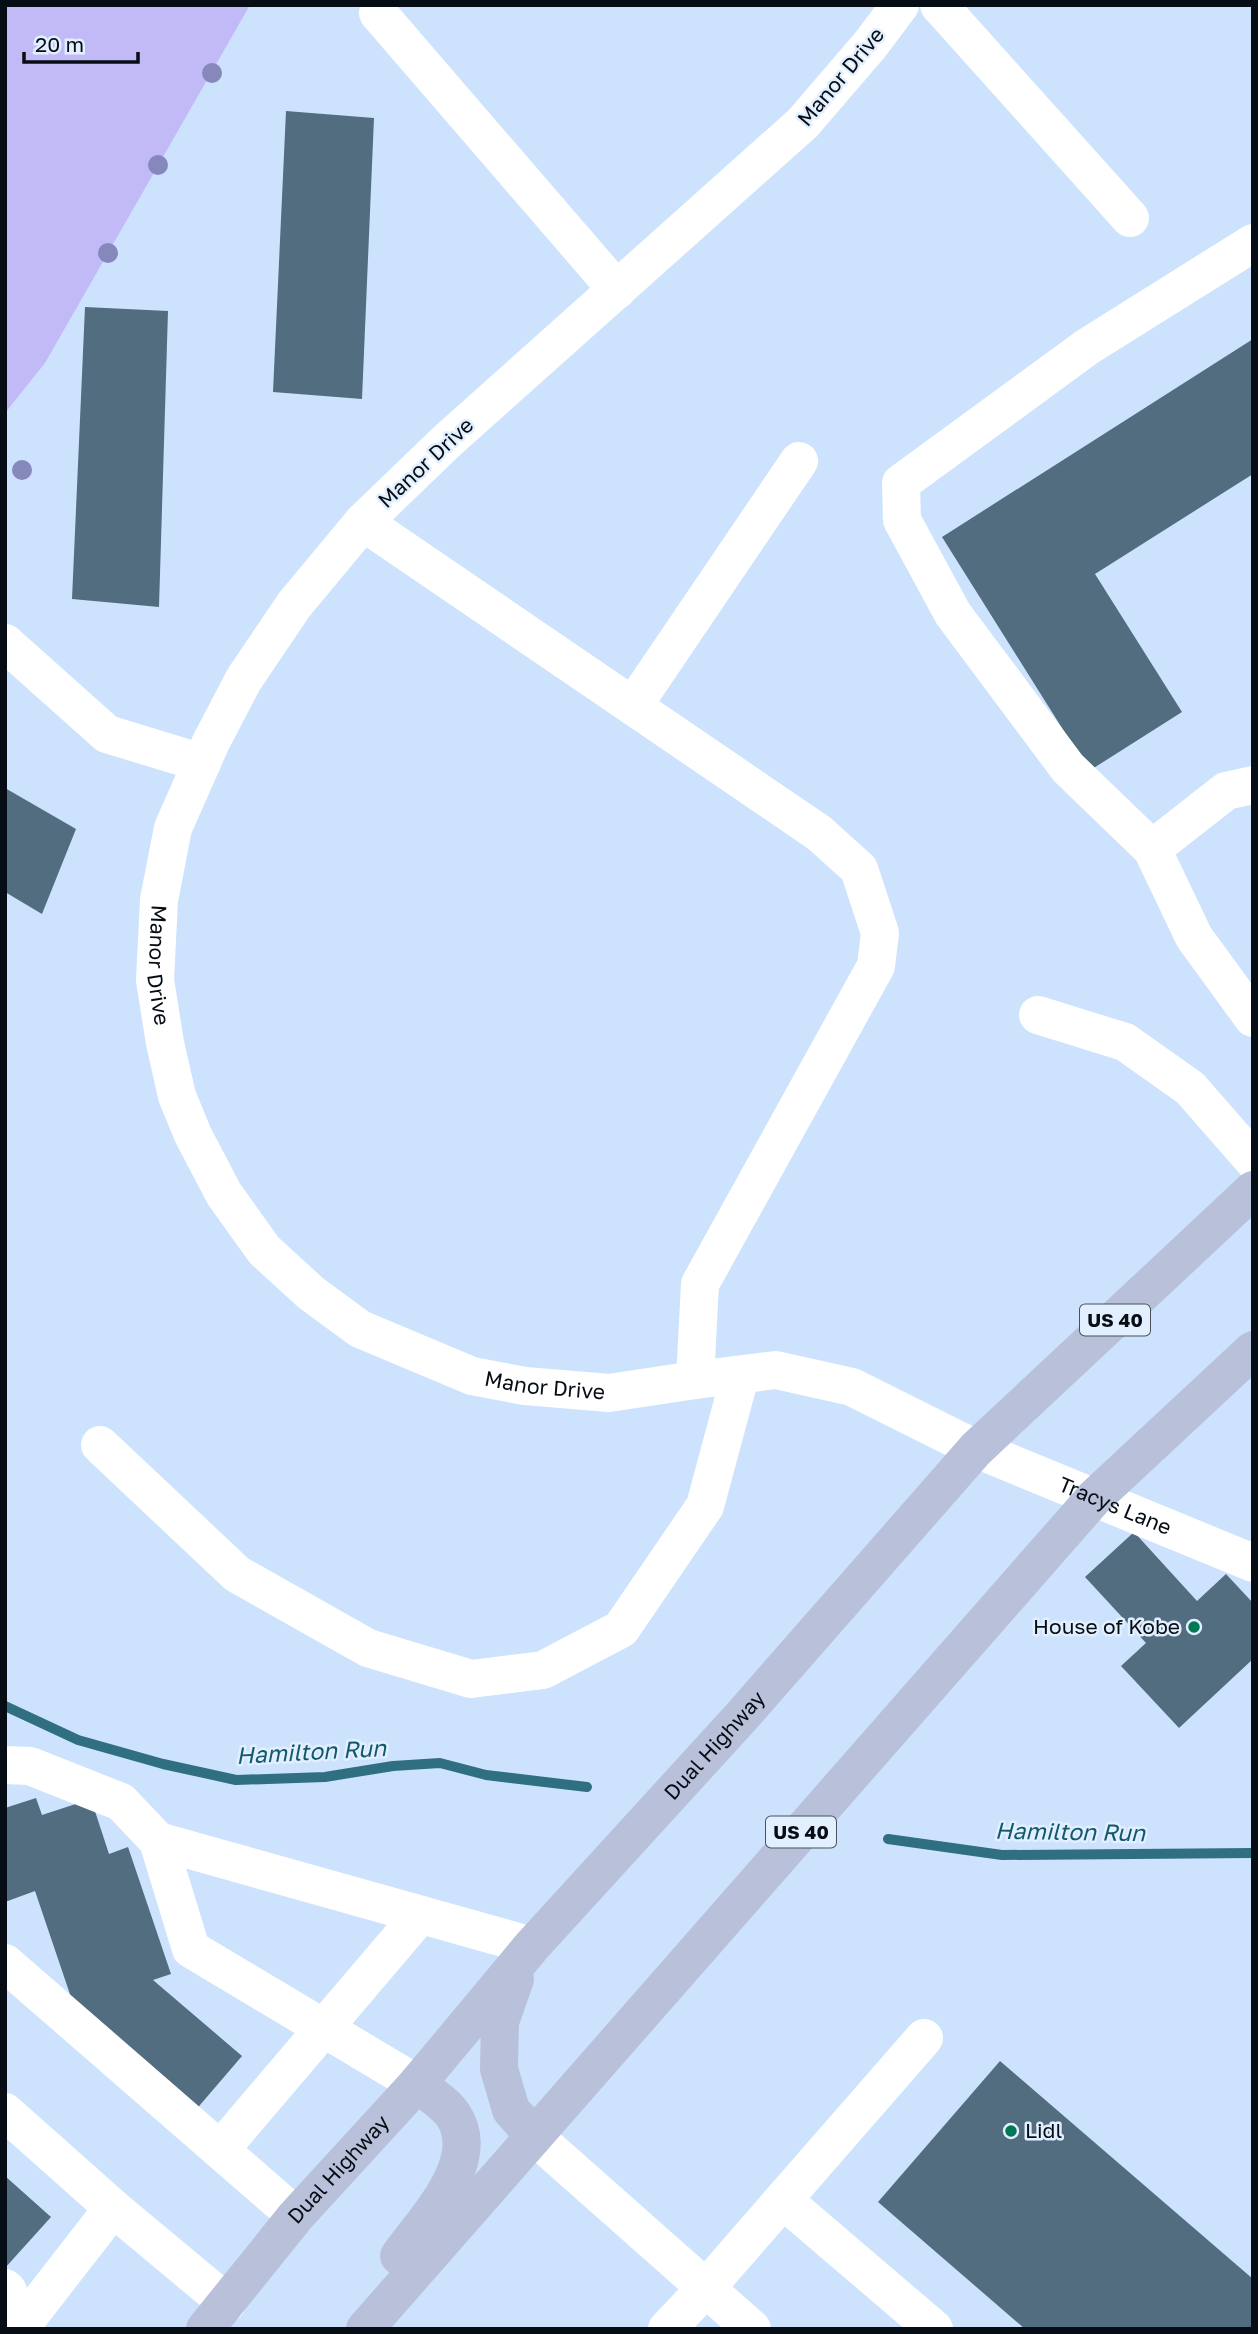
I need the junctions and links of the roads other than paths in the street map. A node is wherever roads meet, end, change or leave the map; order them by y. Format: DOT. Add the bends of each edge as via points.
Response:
graph roads {
  1 [pos="900,5"];
  2 [pos="939,5"];
  3 [pos="378,13"];
  4 [pos="1130,218"];
  5 [pos="1253,243"];
  6 [pos="617,290"];
  7 [pos="799,461"];
  8 [pos="363,522"];
  9 [pos="5,643"];
  10 [pos="633,706"];
  11 [pos="202,763"];
  12 [pos="1253,785"];
  13 [pos="1152,849"];
  14 [pos="1038,1015"];
  15 [pos="1253,1018"];
  16 [pos="1253,1160"];
  17 [pos="1253,1190"];
  18 [pos="1253,1350"];
  19 [pos="740,1376"];
  20 [pos="695,1380"];
  21 [pos="100,1445"];
  22 [pos="976,1449"];
  23 [pos="1094,1498"];
  24 [pos="1253,1563"];
  25 [pos="5,1765"];
  26 [pos="158,1841"];
  27 [pos="420,1915"];
  28 [pos="526,1954"];
  29 [pos="5,1963"];
  30 [pos="324,2029"];
  31 [pos="924,2038"];
  32 [pos="417,2084"];
  33 [pos="5,2112"];
  34 [pos="534,2136"];
  35 [pos="220,2150"];
  36 [pos="783,2200"];
  37 [pos="113,2208"];
  38 [pos="296,2216"];
  39 [pos="706,2288"];
  40 [pos="12,2307"];
  41 [pos="216,2316"];
  42 [pos="346,2329"];
  43 [pos="365,2329"];
  44 [pos="667,2329"];
  45 [pos="752,2329"];
  46 [pos="934,2329"];
  1 -- 6 [label="street, Manor Drive" via="803,123"];
  2 -- 4 [label="street"];
  3 -- 6 [label="street"];
  5 -- 13 [label="street" via="1087,347 901,483 902,520 953,614 1068,768"];
  6 -- 8 [label="street, Manor Drive"];
  7 -- 10 [label="street"];
  8 -- 10 [label="street"];
  8 -- 11 [label="street, Manor Drive" via="294,605 244,679"];
  9 -- 11 [label="street" via="107,734"];
  10 -- 20 [label="street" via="819,834 859,869 880,933 876,966 700,1283"];
  11 -- 20 [label="street, Manor Drive" via="173,828 159,900 155,980 177,1096 224,1195 264,1250 360,1329 472,1376 609,1393"];
  12 -- 13 [label="street" via="1226,791"];
  13 -- 15 [label="street" via="1194,937"];
  14 -- 16 [label="street" via="1125,1042 1190,1088"];
  17 -- 22 [label="main road, Dual Highway / US 40"];
  18 -- 23 [label="main road, US 40"];
  19 -- 20 [label="street, Manor Drive"];
  19 -- 21 [label="street" via="705,1506 621,1629 543,1670 471,1679 368,1648 237,1574"];
  19 -- 22 [label="street, Manor Drive" via="776,1370 852,1387"];
  22 -- 23 [label="street, Tracys Lane"];
  22 -- 28 [label="main road, Dual Highway / US 40"];
  23 -- 24 [label="street, Tracys Lane"];
  23 -- 34 [label="main road, US 40"];
  25 -- 26 [label="street" via="30,1766 121,1802"];
  26 -- 27 [label="street"];
  26 -- 30 [label="street" via="191,1949"];
  27 -- 28 [label="street"];
  27 -- 30 [label="street"];
  28 -- 32 [label="main road, Dual Highway / US 40"];
  28 -- 34 [label="main road" via="500,2022 499,2069 511,2110"];
  29 -- 35 [label="street"];
  30 -- 32 [label="street"];
  30 -- 35 [label="street"];
  31 -- 36 [label="street"];
  32 -- 38 [label="main road, Dual Highway / US 40"];
  32 -- 42 [label="main road" via="452,2113 462,2132 460,2161 450,2186"];
  33 -- 37 [label="street"];
  34 -- 39 [label="street"];
  34 -- 43 [label="main road, US 40"];
  35 -- 38 [label="street"];
  36 -- 39 [label="street"];
  36 -- 46 [label="street"];
  37 -- 40 [label="street"];
  37 -- 41 [label="street"];
  38 -- 41 [label="main road, Dual Highway / US 40"];
  39 -- 44 [label="street"];
  39 -- 45 [label="street"];
}
